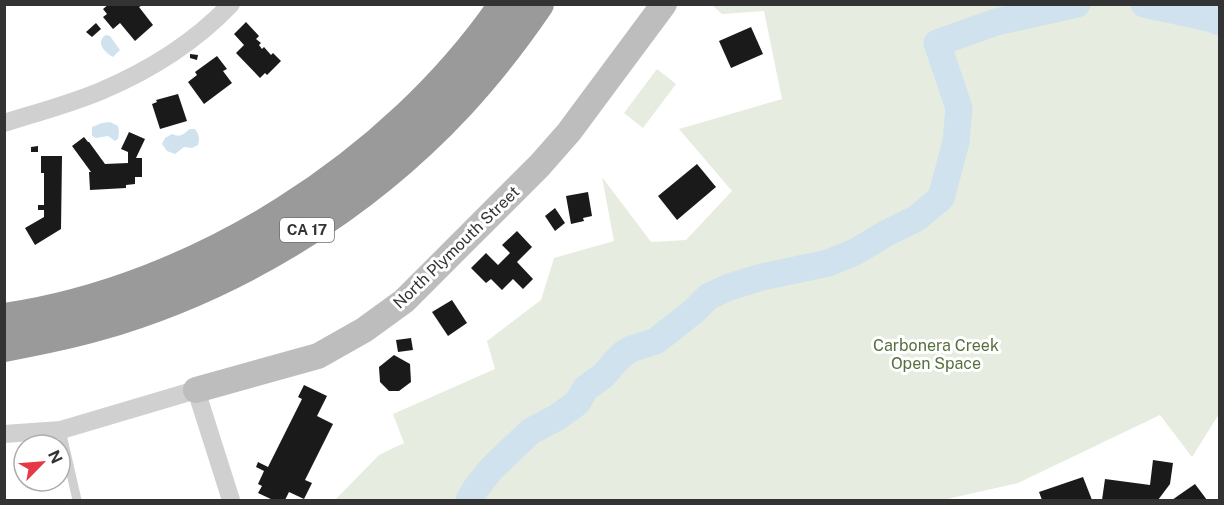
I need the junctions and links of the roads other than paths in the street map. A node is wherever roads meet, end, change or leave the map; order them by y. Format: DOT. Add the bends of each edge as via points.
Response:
graph roads {
  1 [pos="231,4"];
  2 [pos="505,4"];
  3 [pos="538,4"];
  4 [pos="664,4"];
  5 [pos="4,123"];
  6 [pos="5,325"];
  7 [pos="196,390"];
  8 [pos="61,430"];
  9 [pos="4,434"];
  10 [pos="77,501"];
  11 [pos="231,501"];
  1 -- 5 [label="street" via="176,51 134,75 92,95"];
  2 -- 6 [label="highway, CA 17" via="475,45 388,136 287,210 223,247 146,281"];
  3 -- 6 [label="highway, CA 17" via="488,70 436,127 386,172 308,230 220,279 98,326 67,334"];
  4 -- 7 [label="street, North Plymouth Street" via="569,132 404,301 318,356"];
  7 -- 8 [label="street, North Plymouth Street"];
  7 -- 11 [label="street"];
  8 -- 9 [label="street, North Plymouth Street"];
  8 -- 10 [label="lane"];
}
